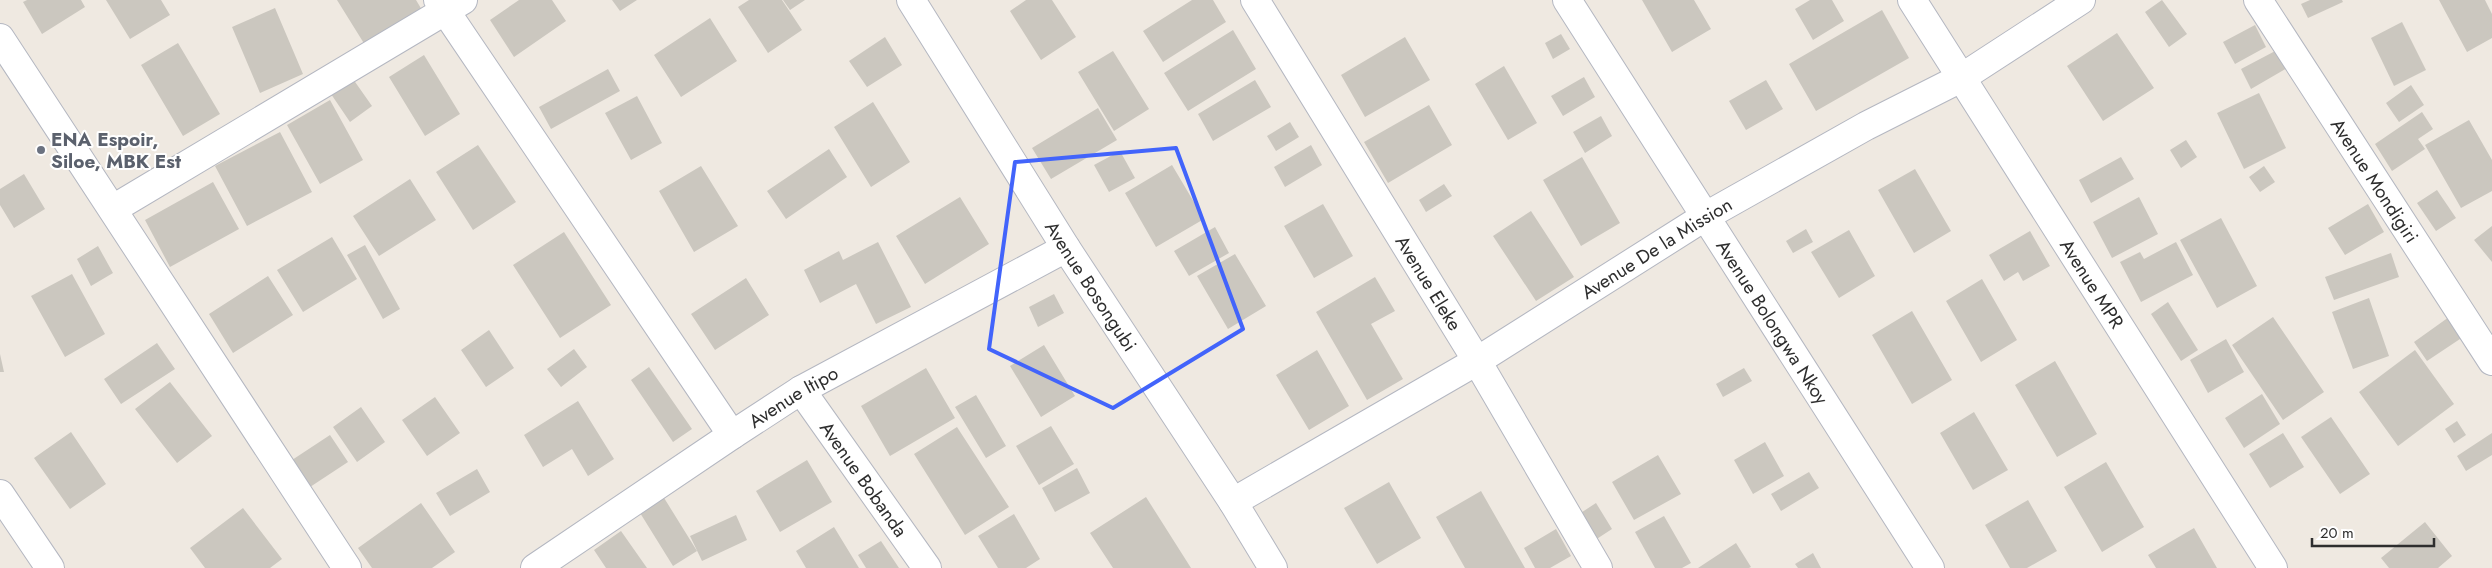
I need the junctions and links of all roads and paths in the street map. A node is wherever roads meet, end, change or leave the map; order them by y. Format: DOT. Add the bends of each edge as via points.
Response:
graph roads {
  1 [pos="911,0"];
  2 [pos="1255,0"];
  3 [pos="1567,0"];
  4 [pos="1912,0"];
  5 [pos="2081,0"];
  6 [pos="2258,0"];
  7 [pos="449,4"];
  8 [pos="0,38"];
  9 [pos="1961,78"];
  10 [pos="113,209"];
  11 [pos="1706,216"];
  12 [pos="1066,248"];
  13 [pos="1477,361"];
  14 [pos="2492,361"];
  15 [pos="801,390"];
  16 [pos="732,435"];
  17 [pos="0,494"];
  18 [pos="1233,502"];
  19 [pos="47,567"];
  20 [pos="347,568"];
  21 [pos="535,568"];
  22 [pos="927,568"];
  23 [pos="1273,568"];
  24 [pos="1598,568"];
  25 [pos="1930,568"];
  26 [pos="2273,568"];
  1 -- 12 [label="street, Avenue Bosongubi"];
  2 -- 13 [label="street, Avenue Eleke"];
  3 -- 11 [label="street, Avenue Bolongwa Nkoy"];
  4 -- 9 [label="street, Avenue MPR"];
  5 -- 9 [label="street, Avenue De la Mission"];
  6 -- 14 [label="street, Avenue Mondigiri"];
  7 -- 10 [label="street"];
  7 -- 16 [label="street"];
  8 -- 10 [label="street"];
  9 -- 11 [label="street, Avenue De la Mission" via="1866,126"];
  9 -- 26 [label="street, Avenue MPR"];
  10 -- 20 [label="street"];
  11 -- 13 [label="street, Avenue De la Mission"];
  11 -- 25 [label="street, Avenue Bolongwa Nkoy"];
  12 -- 15 [label="street, Avenue Itipo"];
  12 -- 18 [label="street, Avenue Bosongubi"];
  13 -- 18 [label="street, Avenue De la Mission"];
  13 -- 24 [label="street, Avenue Eleke"];
  15 -- 16 [label="street, Avenue Itipo"];
  15 -- 22 [label="street, Avenue Bobanda"];
  16 -- 21 [label="street, Avenue Itipo"];
  17 -- 19 [label="street"];
  18 -- 23 [label="street, Avenue Bosongubi"];
}
